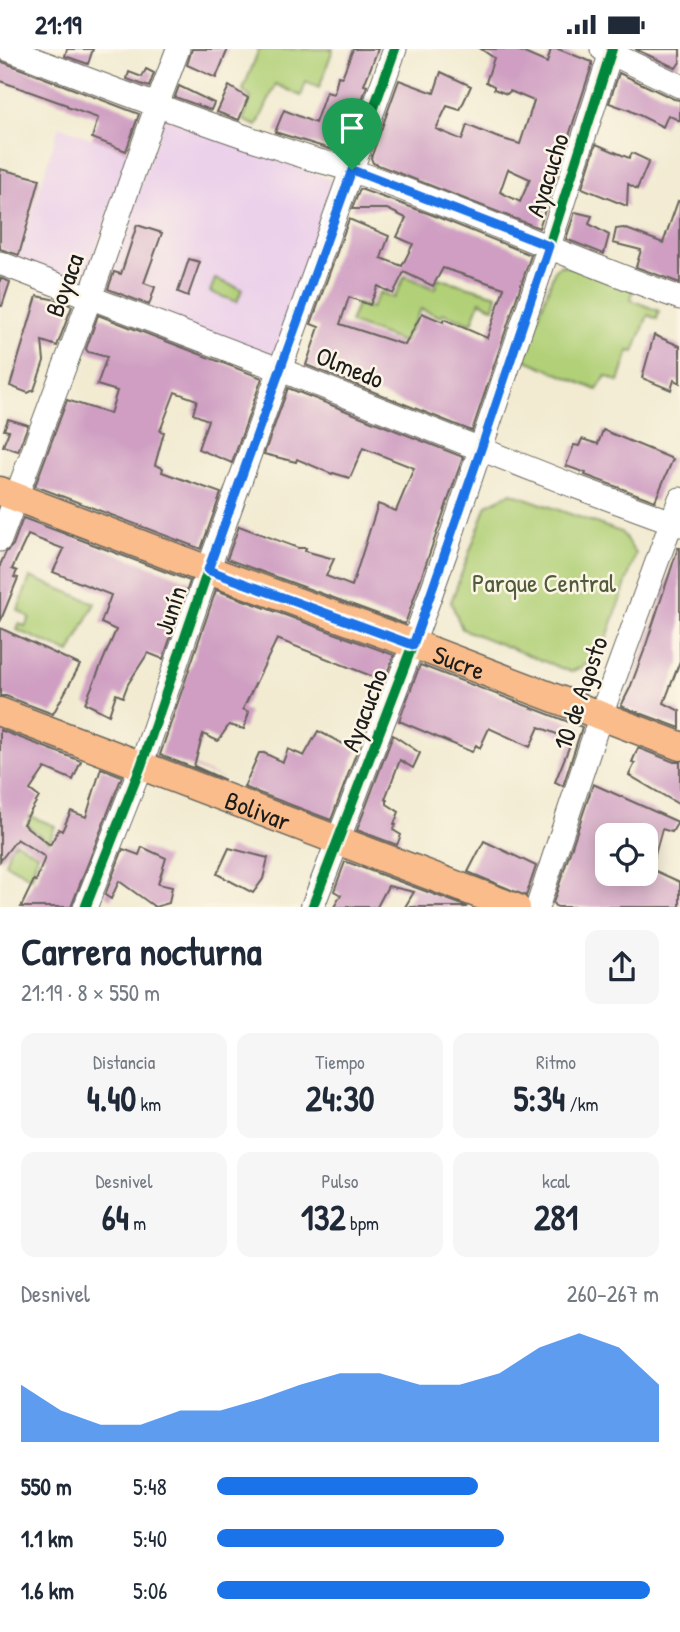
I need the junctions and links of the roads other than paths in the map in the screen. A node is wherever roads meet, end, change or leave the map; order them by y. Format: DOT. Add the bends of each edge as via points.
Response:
graph roads {
  1 [pos="7,49"];
  2 [pos="178,49"];
  3 [pos="394,49"];
  4 [pos="608,50"];
  5 [pos="680,86"];
  6 [pos="157,105"];
  7 [pos="352,170"];
  8 [pos="549,246"];
  9 [pos="0,263"];
  10 [pos="90,298"];
  11 [pos="680,298"];
  12 [pos="281,370"];
  13 [pos="481,449"];
  14 [pos="8,494"];
  15 [pos="680,499"];
  16 [pos="676,524"];
  17 [pos="0,540"];
  18 [pos="208,570"];
  19 [pos="413,645"];
  20 [pos="0,712"];
  21 [pos="601,715"];
  22 [pos="680,746"];
  23 [pos="141,766"];
  24 [pos="338,839"];
  25 [pos="85,907"];
  26 [pos="312,907"];
  27 [pos="513,907"];
  28 [pos="537,907"];
  1 -- 6 [label="street"];
  2 -- 6 [label="street, Boyaca"];
  3 -- 7 [label="street, Junín"];
  4 -- 5 [label="street"];
  4 -- 8 [label="street, Ayacucho"];
  6 -- 7 [label="street"];
  6 -- 10 [label="street, Boyaca"];
  7 -- 8 [label="street"];
  7 -- 12 [label="street, Junín"];
  8 -- 11 [label="street"];
  8 -- 13 [label="street, Ayacucho"];
  9 -- 10 [label="street, Olmedo"];
  10 -- 12 [label="street, Olmedo"];
  10 -- 14 [label="street, Boyaca"];
  12 -- 13 [label="street, Olmedo"];
  12 -- 18 [label="street, Junín"];
  13 -- 16 [label="street, Olmedo"];
  13 -- 19 [label="street, Ayacucho"];
  14 -- 17 [label="street, Boyaca"];
  14 -- 18 [label="main road, Sucre"];
  15 -- 16 [label="street, 10 de Agosto"];
  16 -- 21 [label="street, 10 de Agosto"];
  18 -- 19 [label="main road, Sucre"];
  18 -- 23 [label="street, Junín"];
  19 -- 21 [label="main road, Sucre"];
  19 -- 24 [label="street, Ayacucho"];
  20 -- 23 [label="main road, Bolivar"];
  21 -- 22 [label="main road, Sucre"];
  21 -- 28 [label="street, 10 de Agosto"];
  23 -- 24 [label="main road, Bolivar"];
  23 -- 25 [label="street, Junín"];
  24 -- 26 [label="street, Ayacucho"];
  24 -- 27 [label="main road, Bolivar"];
}
